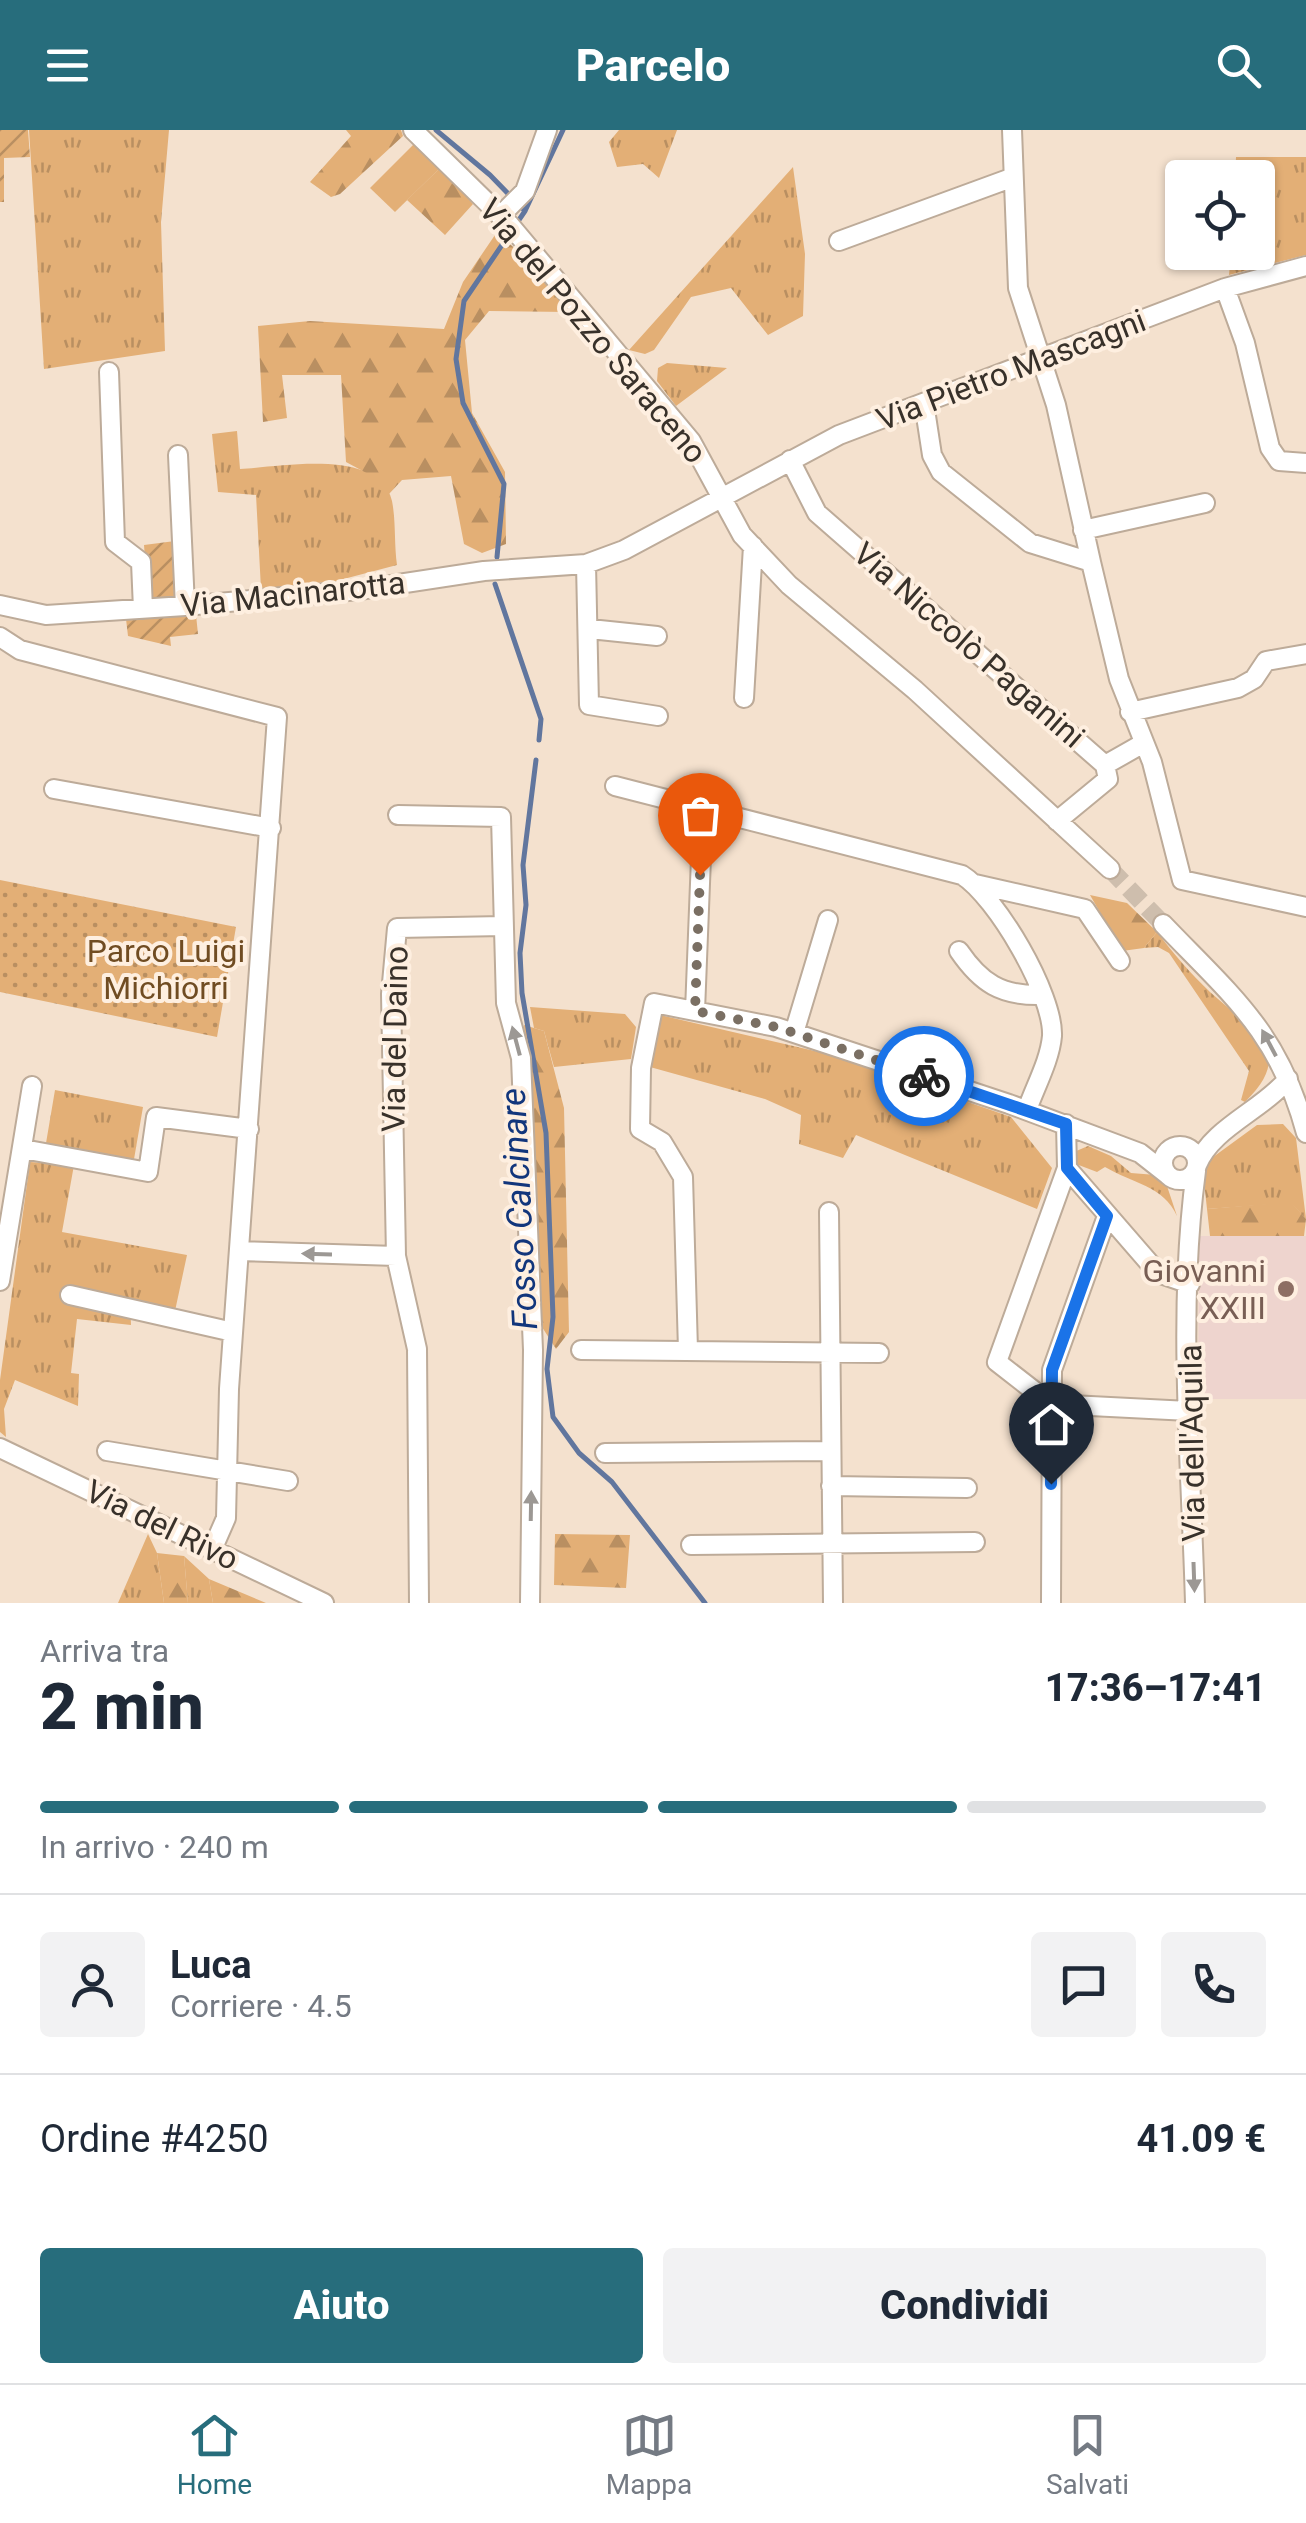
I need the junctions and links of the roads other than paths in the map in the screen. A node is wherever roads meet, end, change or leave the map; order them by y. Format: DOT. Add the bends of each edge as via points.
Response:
graph roads {
  1 [pos="414,130"];
  2 [pos="547,130"];
  3 [pos="1012,130"];
  4 [pos="1012,178"];
  5 [pos="500,216"];
  6 [pos="839,241"];
  7 [pos="1306,266"];
  8 [pos="1225,288"];
  9 [pos="1040,361"];
  10 [pos="109,372"];
  11 [pos="924,403"];
  12 [pos="178,455"];
  13 [pos="790,460"];
  14 [pos="1306,463"];
  15 [pos="724,494"];
  16 [pos="1204,503"];
  17 [pos="1083,530"];
  18 [pos="752,546"];
  19 [pos="1092,562"];
  20 [pos="586,564"];
  21 [pos="0,605"];
  22 [pos="185,606"];
  23 [pos="144,608"];
  24 [pos="590,629"];
  25 [pos="657,636"];
  26 [pos="0,638"];
  27 [pos="1306,654"];
  28 [pos="744,698"];
  29 [pos="1130,712"];
  30 [pos="658,716"];
  31 [pos="1142,744"];
  32 [pos="1105,764"];
  33 [pos="615,786"];
  34 [pos="54,789"];
  35 [pos="703,808"];
  36 [pos="398,815"];
  37 [pos="1057,820"];
  38 [pos="271,828"];
  39 [pos="1110,869"];
  40 [pos="976,884"];
  41 [pos="1306,907"];
  42 [pos="828,920"];
  43 [pos="1163,924"];
  44 [pos="504,926"];
  45 [pos="959,950"];
  46 [pos="1120,961"];
  47 [pos="1041,995"];
  48 [pos="695,1011"];
  49 [pos="794,1033"];
  50 [pos="32,1086"];
  51 [pos="1292,1088"];
  52 [pos="1018,1107"];
  53 [pos="1066,1124"];
  54 [pos="249,1129"];
  55 [pos="1306,1133"];
  56 [pos="1215,1137"];
  57 [pos="1176,1149"];
  58 [pos="23,1150"];
  59 [pos="1140,1153"];
  60 [pos="1067,1168"];
  61 [pos="1196,1168"];
  62 [pos="1172,1178"];
  63 [pos="828,1212"];
  64 [pos="1107,1216"];
  65 [pos="1190,1216"];
  66 [pos="239,1252"];
  67 [pos="396,1256"];
  68 [pos="0,1281"];
  69 [pos="1190,1284"];
  70 [pos="70,1296"];
  71 [pos="233,1332"];
  72 [pos="580,1350"];
  73 [pos="688,1350"];
  74 [pos="828,1350"];
  75 [pos="880,1352"];
  76 [pos="1052,1404"];
  77 [pos="1189,1411"];
  78 [pos="0,1448"];
  79 [pos="830,1450"];
  80 [pos="108,1451"];
  81 [pos="605,1453"];
  82 [pos="230,1469"];
  83 [pos="288,1481"];
  84 [pos="831,1486"];
  85 [pos="967,1488"];
  86 [pos="975,1542"];
  87 [pos="832,1543"];
  88 [pos="691,1545"];
  89 [pos="212,1550"];
  90 [pos="324,1603"];
  91 [pos="419,1603"];
  92 [pos="530,1603"];
  93 [pos="833,1603"];
  94 [pos="1051,1603"];
  95 [pos="1195,1603"];
  1 -- 5 [label="street, Via del Pozzo Saraceno"];
  2 -- 5 [label="street" via="525,191"];
  3 -- 4 [label="street"];
  4 -- 6 [label="street"];
  4 -- 9 [label="street" via="1018,288"];
  5 -- 15 [label="street, Via del Pozzo Saraceno" via="692,441"];
  7 -- 8 [label="street, Via Pietro Mascagni"];
  8 -- 9 [label="street, Via Pietro Mascagni"];
  8 -- 14 [label="street" via="1270,448 1279,461"];
  9 -- 11 [label="street, Via Pietro Mascagni"];
  9 -- 17 [label="street"];
  10 -- 23 [label="street" via="115,542 141,562"];
  11 -- 13 [label="street, Via Pietro Mascagni"];
  11 -- 19 [label="street" via="941,472 1030,543"];
  12 -- 22 [label="street"];
  13 -- 15 [label="street, Via Pietro Mascagni"];
  13 -- 32 [label="street, Via Niccolò Paganini" via="817,513"];
  15 -- 18 [label="street, Via del Pozzo Saraceno"];
  15 -- 20 [label="street, Via Macinarotta"];
  16 -- 17 [label="street"];
  17 -- 19 [label="street"];
  18 -- 28 [label="street"];
  18 -- 37 [label="street, Via del Pozzo Saraceno"];
  19 -- 29 [label="street"];
  20 -- 22 [label="street, Via Macinarotta"];
  20 -- 24 [label="street"];
  21 -- 23 [label="street, Via Macinarotta" via="46,616"];
  22 -- 23 [label="street, Via Macinarotta"];
  24 -- 25 [label="street"];
  24 -- 30 [label="street" via="589,705"];
  26 -- 38 [label="street" via="20,650 277,717"];
  27 -- 29 [label="street" via="1266,661 1238,688"];
  29 -- 31 [label="street"];
  31 -- 32 [label="street"];
  31 -- 41 [label="street" via="1182,880"];
  32 -- 37 [label="street, Via Niccolò Paganini" via="1108,779"];
  33 -- 35 [label="street"];
  34 -- 38 [label="street"];
  35 -- 40 [label="street" via="859,846"];
  35 -- 48 [label="street"];
  36 -- 44 [label="street" via="501,817"];
  37 -- 39 [label="street, Via del Pozzo Saraceno"];
  38 -- 54 [label="street"];
  40 -- 46 [label="street" via="1085,910"];
  40 -- 47 [label="street" via="1026,958"];
  42 -- 49 [label="street"];
  51 -- 43 [label="street, one-way" via="1259,1023"];
  44 -- 67 [label="street, Via del Daino" via="397,928 391,994"];
  92 -- 44 [label="street, one-way" via="532,1331 521,1058 506,1003"];
  45 -- 47 [label="street" via="985,984"];
  47 -- 52 [label="street" via="1052,1037"];
  48 -- 49 [label="street"];
  48 -- 73 [label="street" via="654,1003 641,1068 640,1129 662,1142 684,1177"];
  49 -- 52 [label="street"];
  50 -- 58 [label="street"];
  51 -- 55 [label="street"];
  51 -- 56 [label="street, Via dell'Aquila" via="1284,1104 1260,1108"];
  52 -- 53 [label="street"];
  53 -- 59 [label="street"];
  53 -- 60 [label="street"];
  54 -- 58 [label="street" via="156,1117 148,1172"];
  54 -- 66 [label="street"];
  56 -- 57 [label="street"];
  56 -- 61 [label="street, Via dell'Aquila"];
  57 -- 59 [label="street"];
  57 -- 61 [label="street" via="1193,1151"];
  57 -- 62 [label="street" via="1162,1160"];
  58 -- 68 [label="street"];
  59 -- 62 [label="street"];
  60 -- 64 [label="street"];
  60 -- 76 [label="street" via="997,1362"];
  61 -- 62 [label="street" via="1187,1179"];
  61 -- 65 [label="street, Via dell'Aquila"];
  62 -- 65 [label="street"];
  63 -- 74 [label="street"];
  64 -- 69 [label="street" via="1158,1273"];
  64 -- 76 [label="street" via="1052,1370"];
  65 -- 69 [label="street, Via dell'Aquila"];
  67 -- 66 [label="street, one-way"];
  66 -- 71 [label="street"];
  67 -- 91 [label="street, Via del Daino" via="417,1349"];
  69 -- 77 [label="street, Via dell'Aquila"];
  70 -- 71 [label="street"];
  71 -- 82 [label="street"];
  72 -- 73 [label="street"];
  73 -- 74 [label="street"];
  74 -- 75 [label="street"];
  74 -- 79 [label="street"];
  76 -- 77 [label="street"];
  76 -- 94 [label="street"];
  77 -- 95 [label="street, Via dell'Aquila, one-way"];
  78 -- 89 [label="street, Via del Rivo"];
  79 -- 81 [label="street"];
  79 -- 84 [label="street"];
  80 -- 82 [label="street"];
  82 -- 83 [label="street"];
  82 -- 89 [label="street" via="226,1518"];
  84 -- 85 [label="street"];
  84 -- 87 [label="street"];
  86 -- 87 [label="street"];
  87 -- 88 [label="street"];
  87 -- 93 [label="street"];
  89 -- 90 [label="street, Via del Rivo"];
}
